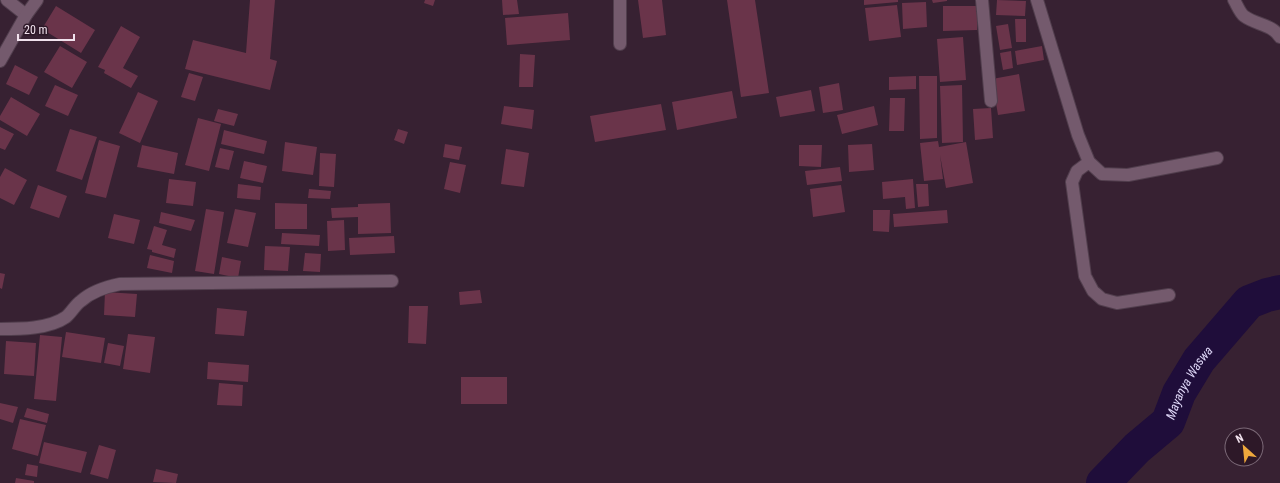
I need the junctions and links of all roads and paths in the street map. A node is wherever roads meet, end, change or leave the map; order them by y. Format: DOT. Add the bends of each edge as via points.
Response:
graph roads {
  1 [pos="6,0"];
  2 [pos="37,0"];
  3 [pos="620,0"];
  4 [pos="982,0"];
  5 [pos="1037,0"];
  6 [pos="1234,0"];
  7 [pos="26,15"];
  8 [pos="1280,37"];
  9 [pos="620,44"];
  10 [pos="0,61"];
  11 [pos="991,101"];
  12 [pos="1217,158"];
  13 [pos="1089,162"];
  14 [pos="392,281"];
  15 [pos="1169,295"];
  16 [pos="0,329"];
  1 -- 7 [label="street"];
  2 -- 7 [label="street"];
  3 -- 9 [label="street"];
  4 -- 11 [label="street"];
  5 -- 13 [label="street" via="1078,135"];
  6 -- 8 [label="street" via="1243,16 1270,27 1277,31"];
  7 -- 10 [label="street"];
  12 -- 13 [label="street" via="1128,175 1102,174"];
  13 -- 15 [label="street" via="1077,171 1072,182 1085,276 1093,291 1102,299 1117,303"];
  14 -- 16 [label="street" via="120,284 93,292 54,323 23,329"];
}
